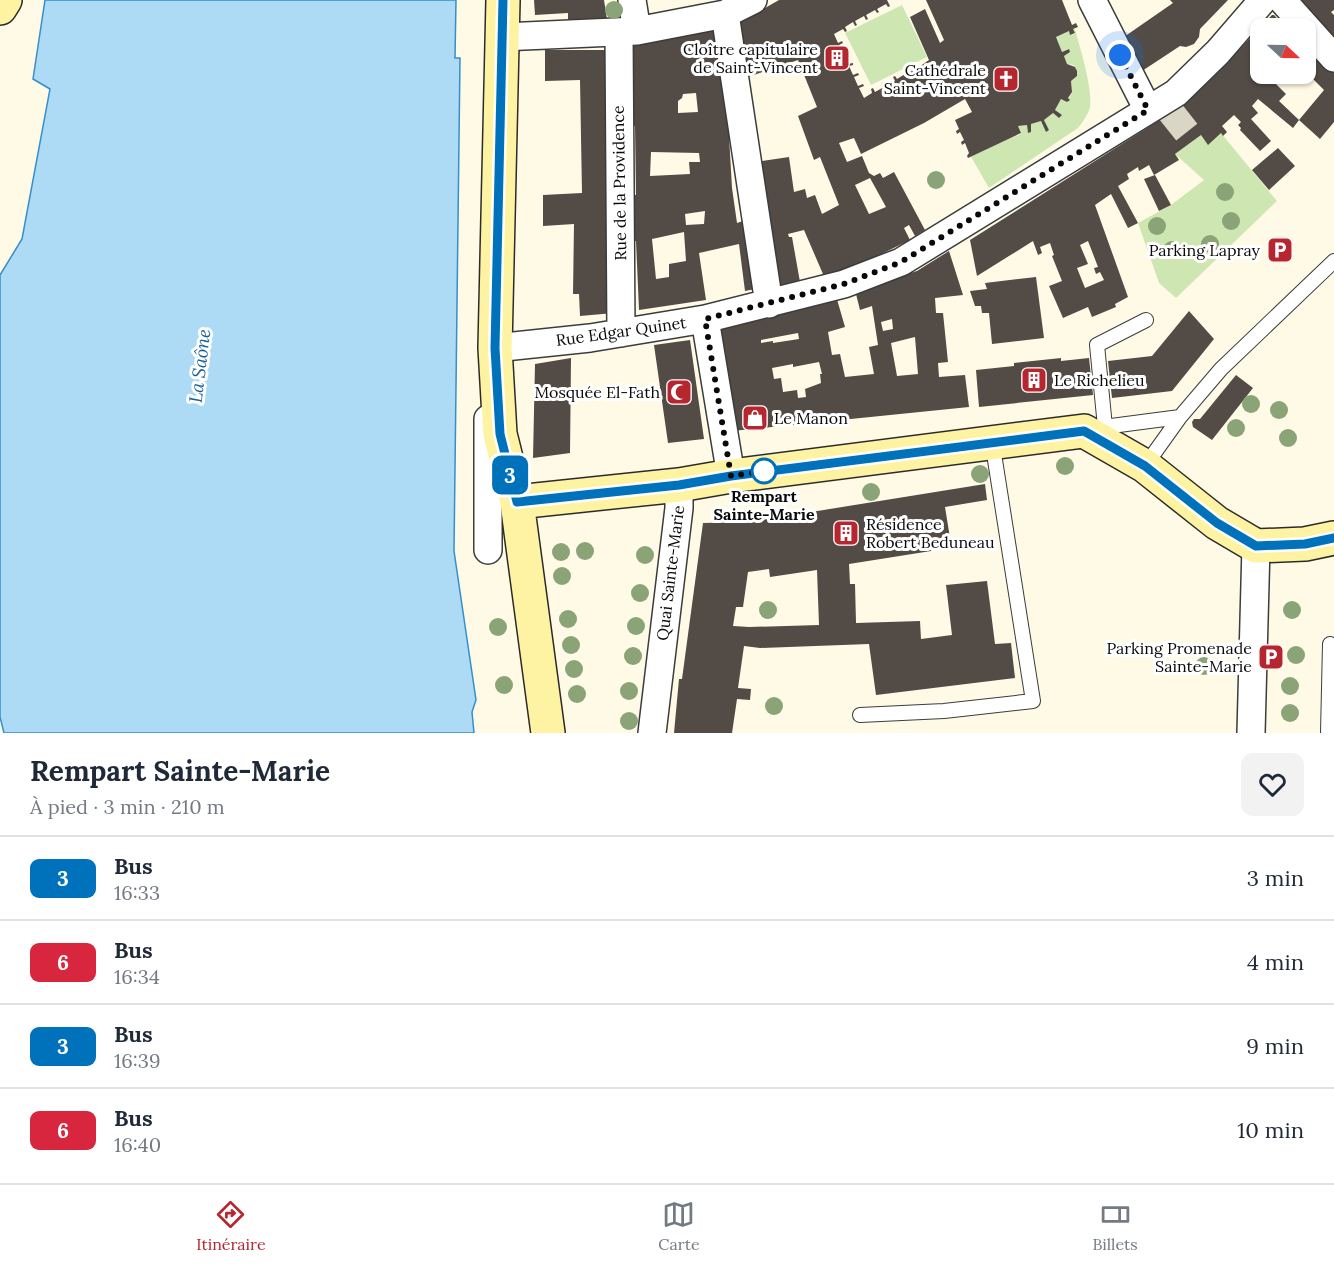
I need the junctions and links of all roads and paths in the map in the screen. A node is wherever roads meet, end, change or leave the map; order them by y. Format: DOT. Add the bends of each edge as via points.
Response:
graph roads {
  1 [pos="5,0"];
  2 [pos="488,0"];
  3 [pos="503,0"];
  4 [pos="632,0"];
  5 [pos="1092,0"];
  6 [pos="1263,0"];
  7 [pos="1282,0"];
  8 [pos="742,6"];
  9 [pos="0,8"];
  10 [pos="683,11"];
  11 [pos="628,32"];
  12 [pos="502,37"];
  13 [pos="1334,58"];
  14 [pos="1148,110"];
  15 [pos="1334,261"];
  16 [pos="769,304"];
  17 [pos="705,319"];
  18 [pos="1146,320"];
  19 [pos="621,333"];
  20 [pos="495,348"];
  21 [pos="1180,417"];
  22 [pos="1095,429"];
  23 [pos="992,441"];
  24 [pos="1145,466"];
  25 [pos="731,476"];
  26 [pos="679,485"];
  27 [pos="517,502"];
  28 [pos="1334,538"];
  29 [pos="1256,546"];
  30 [pos="488,550"];
  31 [pos="1330,644"];
  32 [pos="860,715"];
  33 [pos="548,733"];
  34 [pos="652,733"];
  35 [pos="1251,733"];
  36 [pos="1328,733"];
  1 -- 9 [label="street"];
  2 -- 30 [label="street"];
  3 -- 12 [label="street"];
  4 -- 11 [label="street, Rue de la Providence"];
  5 -- 14 [label="street"];
  6 -- 14 [label="street, Rue Edgar Quinet" via="1176,93"];
  7 -- 13 [label="street"];
  8 -- 10 [label="street"];
  8 -- 16 [label="street"];
  10 -- 11 [label="street"];
  11 -- 12 [label="street"];
  11 -- 19 [label="street, Rue de la Providence"];
  12 -- 20 [label="street"];
  14 -- 16 [label="street, Rue Edgar Quinet" via="901,262 844,284"];
  15 -- 21 [label="lane" via="1221,369"];
  16 -- 17 [label="street, Rue Edgar Quinet"];
  17 -- 19 [label="street, Rue Edgar Quinet"];
  17 -- 25 [label="street"];
  18 -- 22 [label="lane" via="1097,345"];
  19 -- 20 [label="street, Rue Edgar Quinet"];
  20 -- 27 [label="street" via="500,434"];
  21 -- 22 [label="lane"];
  21 -- 24 [label="lane"];
  22 -- 23 [label="street"];
  22 -- 24 [label="street"];
  23 -- 25 [label="street"];
  23 -- 32 [label="lane" via="1033,701"];
  24 -- 29 [label="street" via="1217,523"];
  25 -- 26 [label="street"];
  26 -- 27 [label="street, Quai Sainte-Marie"];
  26 -- 34 [label="street, Quai Sainte-Marie"];
  27 -- 33 [label="street"];
  28 -- 29 [label="street" via="1305,544"];
  29 -- 35 [label="street"];
  31 -- 36 [label="lane"];
}
